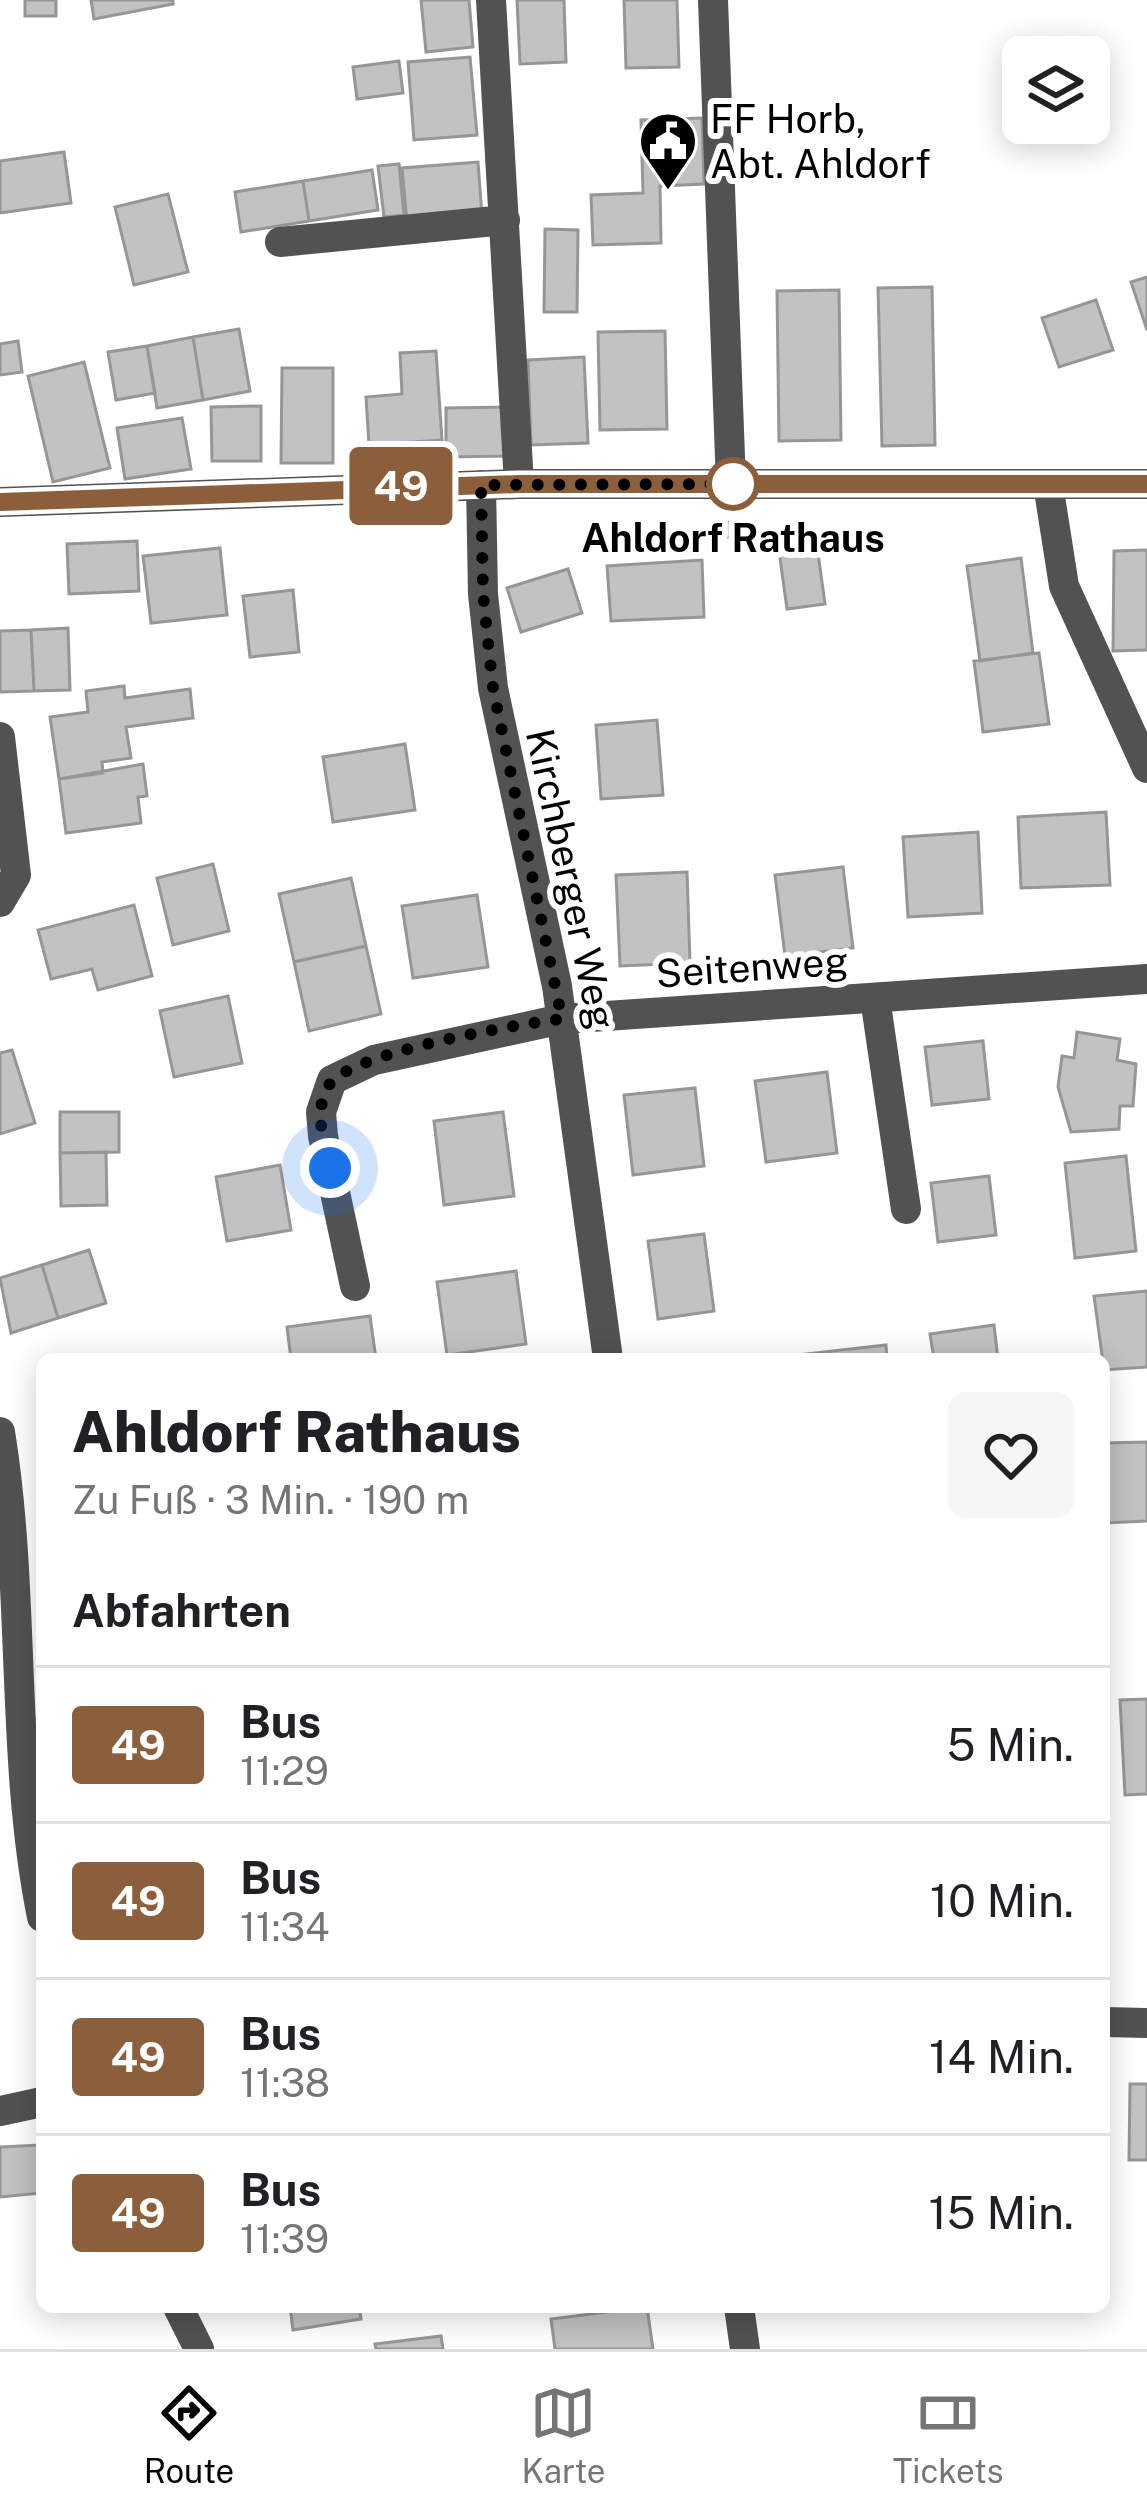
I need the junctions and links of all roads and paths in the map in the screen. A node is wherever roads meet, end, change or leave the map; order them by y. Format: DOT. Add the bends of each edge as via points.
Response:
graph roads {
  1 [pos="491,0"];
  2 [pos="712,0"];
  3 [pos="505,220"];
  4 [pos="280,242"];
  5 [pos="519,484"];
  6 [pos="731,484"];
  7 [pos="1048,484"];
  8 [pos="1147,484"];
  9 [pos="481,485"];
  10 [pos="0,502"];
  11 [pos="0,737"];
  12 [pos="1147,768"];
  13 [pos="0,902"];
  14 [pos="1147,979"];
  15 [pos="875,998"];
  16 [pos="562,1019"];
  17 [pos="907,1209"];
  18 [pos="355,1286"];
  19 [pos="607,1353"];
  20 [pos="0,1432"];
  21 [pos="36,1872"];
  22 [pos="1110,2022"];
  23 [pos="1147,2023"];
  24 [pos="36,2103"];
  25 [pos="0,2110"];
  26 [pos="181,2313"];
  27 [pos="740,2313"];
  28 [pos="199,2349"];
  29 [pos="745,2349"];
  1 -- 3 [label="street"];
  2 -- 6 [label="street"];
  3 -- 4 [label="street"];
  3 -- 5 [label="street"];
  5 -- 6 [label="street"];
  5 -- 9 [label="street"];
  6 -- 7 [label="street"];
  7 -- 8 [label="street"];
  7 -- 12 [label="street" via="1064,586"];
  9 -- 10 [label="street"];
  9 -- 16 [label="street, Kirchberger Weg" via="493,688"];
  11 -- 13 [label="street" via="16,875"];
  14 -- 15 [label="street, Seitenweg"];
  15 -- 16 [label="street, Seitenweg"];
  15 -- 17 [label="street, Seitenweg"];
  16 -- 18 [label="street, Seitenweg" via="394,1054 332,1080 323,1136"];
  16 -- 19 [label="street, Kirchberger Weg"];
  20 -- 21 [label="street"];
  22 -- 23 [label="street"];
  24 -- 25 [label="street"];
  26 -- 28 [label="street"];
  27 -- 29 [label="street"];
}
